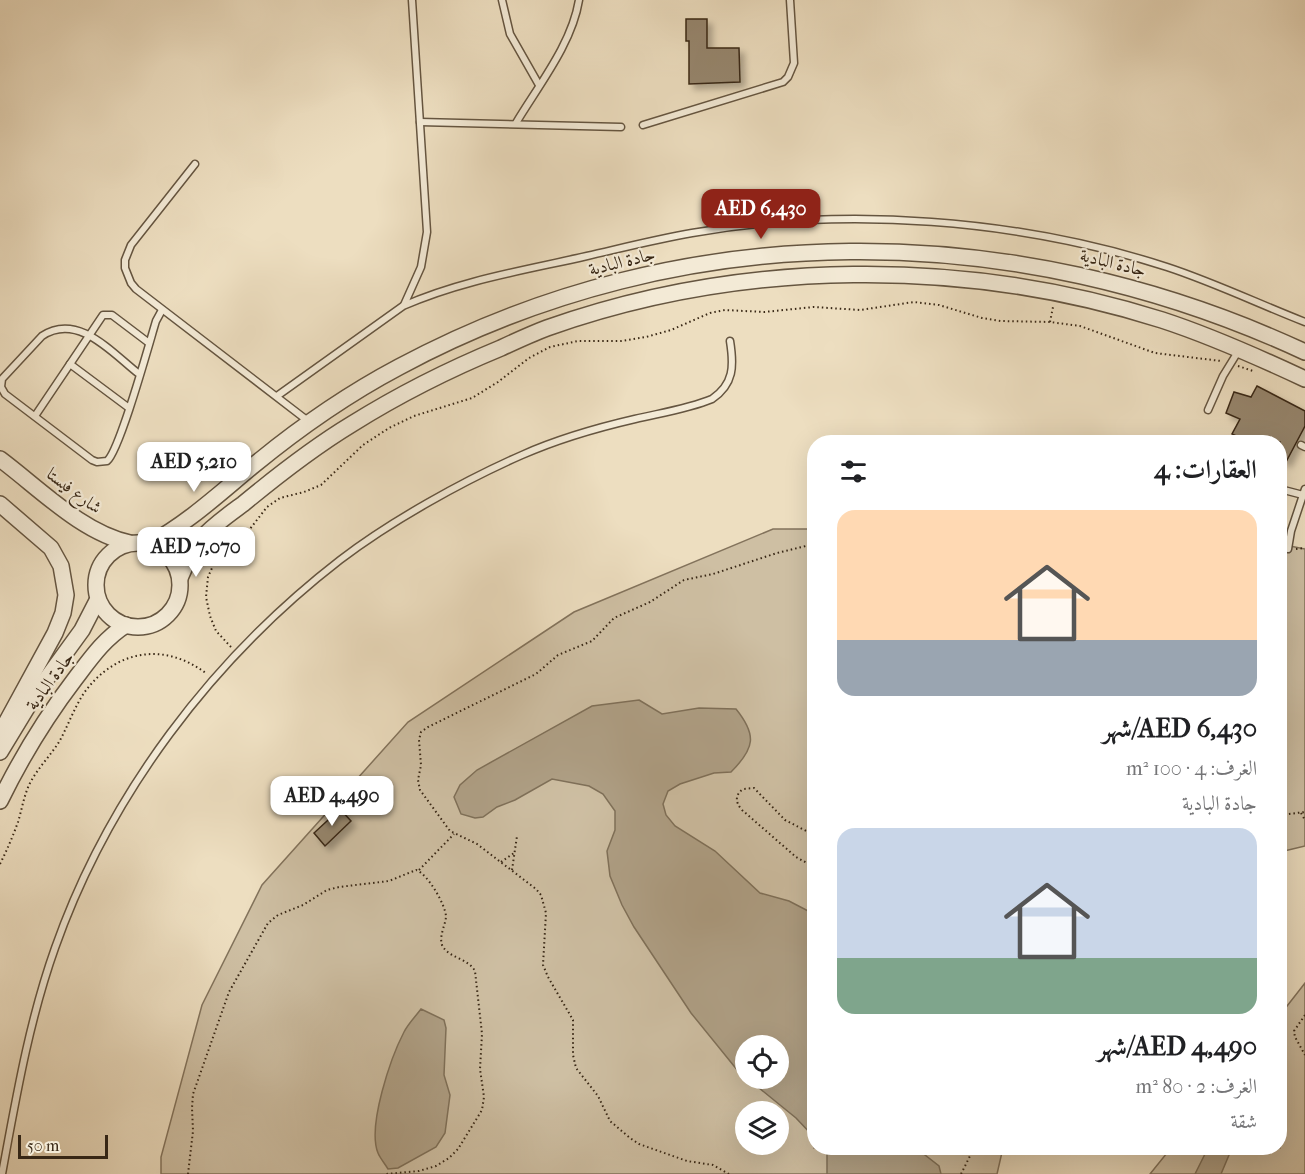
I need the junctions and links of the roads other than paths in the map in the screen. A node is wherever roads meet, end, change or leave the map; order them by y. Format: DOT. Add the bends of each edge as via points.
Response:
graph roads {
  1 [pos="412,0"];
  2 [pos="502,0"];
  3 [pos="579,0"];
  4 [pos="790,0"];
  5 [pos="539,85"];
  6 [pos="420,122"];
  7 [pos="516,123"];
  8 [pos="643,125"];
  9 [pos="621,127"];
  10 [pos="195,164"];
  11 [pos="403,306"];
  12 [pos="162,310"];
  13 [pos="1305,322"];
  14 [pos="89,335"];
  15 [pos="730,341"];
  16 [pos="149,343"];
  17 [pos="1239,350"];
  18 [pos="1305,352"];
  19 [pos="70,364"];
  20 [pos="139,374"];
  21 [pos="1305,379"];
  22 [pos="277,396"];
  23 [pos="129,408"];
  24 [pos="1209,410"];
  25 [pos="35,416"];
  26 [pos="310,422"];
  27 [pos="0,459"];
  28 [pos="1287,490"];
  29 [pos="1304,492"];
  30 [pos="0,504"];
  31 [pos="130,543"];
  32 [pos="150,544"];
  33 [pos="1288,549"];
  34 [pos="180,578"];
  35 [pos="98,599"];
  36 [pos="126,625"];
  37 [pos="0,734"];
  38 [pos="0,752"];
  39 [pos="0,801"];
  40 [pos="2,1174"];
  1 -- 6 [label="lane"];
  2 -- 5 [label="lane" via="510,34"];
  3 -- 5 [label="lane" via="571,31"];
  4 -- 8 [label="lane" via="794,63 783,82"];
  5 -- 7 [label="lane"];
  6 -- 7 [label="lane"];
  6 -- 11 [label="lane" via="426,250"];
  7 -- 9 [label="lane"];
  10 -- 12 [label="lane" via="132,245 125,260 131,283"];
  11 -- 13 [label="lane" via="468,283 692,233 817,220 897,220 966,225 1101,249 1167,267"];
  11 -- 22 [label="lane"];
  12 -- 16 [label="lane"];
  12 -- 22 [label="lane"];
  14 -- 16 [label="lane" via="101,317 110,314"];
  14 -- 19 [label="lane"];
  14 -- 20 [label="lane"];
  14 -- 25 [label="lane" via="74,328 49,332 2,379 5,394"];
  15 -- 40 [label="lane" via="731,376 712,399 563,439 472,479 342,559 282,610 213,679 139,778 73,903 29,1037"];
  16 -- 20 [label="lane"];
  17 -- 21 [label="street"];
  17 -- 24 [label="lane"];
  17 -- 34 [label="street" via="1161,320 1108,306 962,280 821,276 680,292 544,329 383,405 306,454 208,532 191,554"];
  18 -- 26 [label="street, جادة البادية" via="1220,316 1069,272 964,256 805,252 700,264 545,303 399,367"];
  19 -- 23 [label="lane"];
  19 -- 25 [label="lane"];
  20 -- 23 [label="lane"];
  22 -- 26 [label="lane"];
  23 -- 25 [label="lane" via="114,452 102,463 92,460"];
  26 -- 32 [label="street, جادة البادية" via="183,524"];
  27 -- 31 [label="street, شارع فيستا" via="89,527"];
  28 -- 29 [label="lane"];
  29 -- 33 [label="lane"];
  30 -- 37 [label="street" via="51,548 61,566 66,595 55,633"];
  31 -- 32 [label="street"];
  31 -- 35 [label="street" via="115,549 102,563 96,581"];
  32 -- 34 [label="street" via="170,557"];
  34 -- 36 [label="street" via="178,599 166,616 147,626"];
  35 -- 36 [label="street" via="109,615"];
  35 -- 38 [label="street, جادة البادية" via="82,630 34,696"];
  36 -- 39 [label="street, جادة البادية" via="101,645 53,708"];
}
